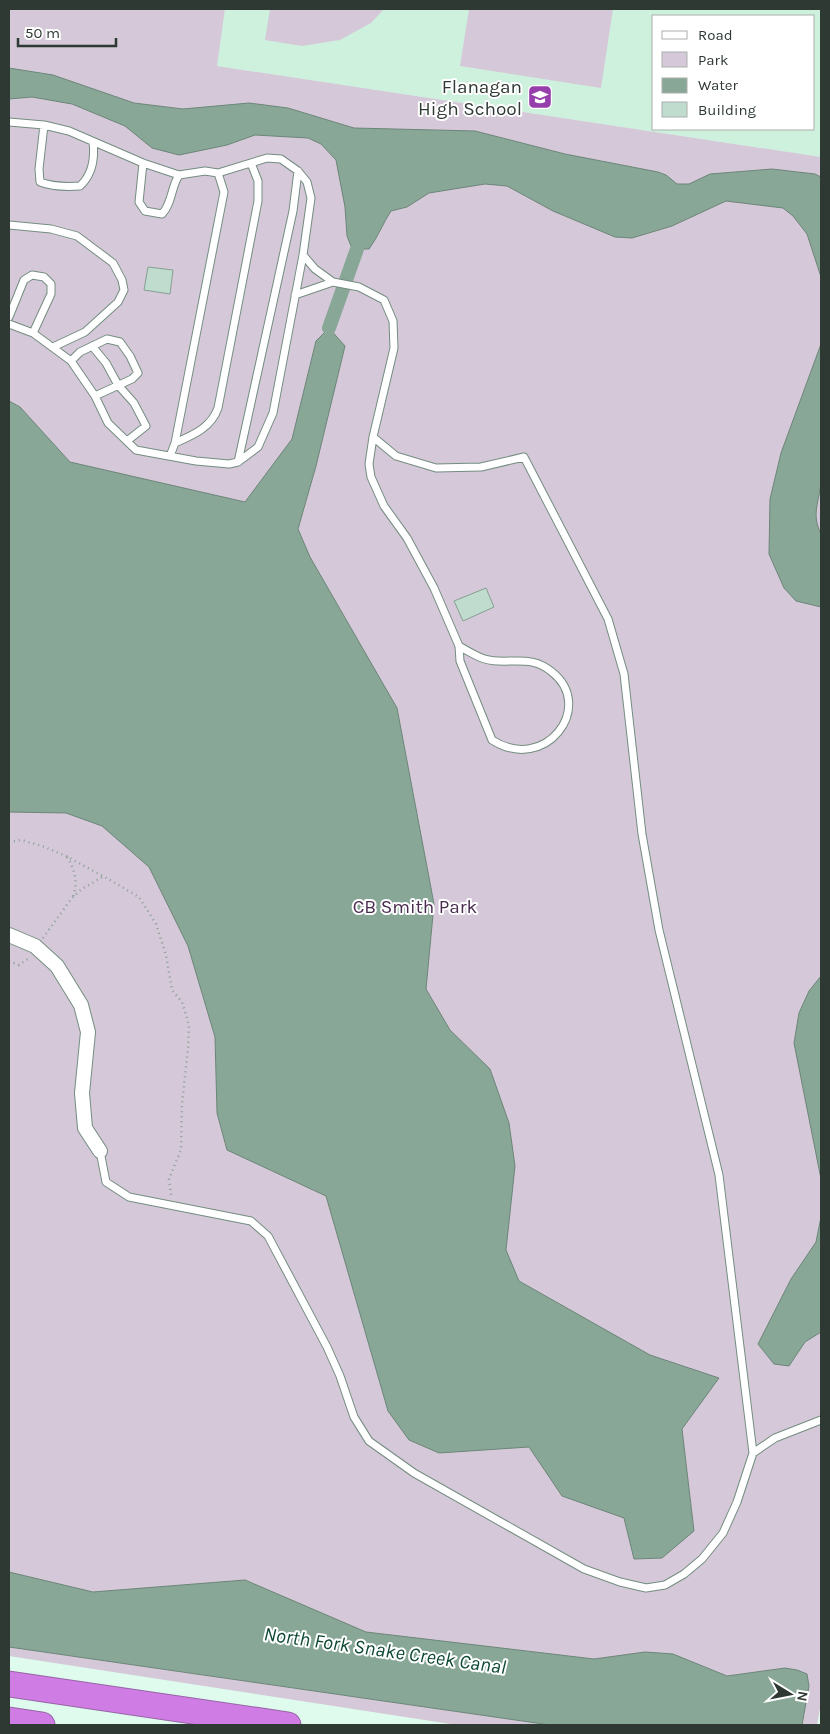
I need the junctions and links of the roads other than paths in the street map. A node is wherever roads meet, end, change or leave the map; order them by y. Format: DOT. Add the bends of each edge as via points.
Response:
graph roads {
  1 [pos="9,122"];
  2 [pos="44,125"];
  3 [pos="93,142"];
  4 [pos="142,163"];
  5 [pos="251,163"];
  6 [pos="298,171"];
  7 [pos="218,173"];
  8 [pos="179,175"];
  9 [pos="9,225"];
  10 [pos="303,255"];
  11 [pos="333,282"];
  12 [pos="295,294"];
  13 [pos="9,317"];
  14 [pos="9,324"];
  15 [pos="33,334"];
  16 [pos="53,346"];
  17 [pos="92,346"];
  18 [pos="71,361"];
  19 [pos="118,386"];
  20 [pos="96,396"];
  21 [pos="373,437"];
  22 [pos="127,441"];
  23 [pos="174,443"];
  24 [pos="170,456"];
  25 [pos="238,462"];
  26 [pos="459,646"];
  27 [pos="9,935"];
  28 [pos="100,1151"];
  29 [pos="821,1420"];
  30 [pos="753,1453"];
  31 [pos="9,1684"];
  32 [pos="9,1720"];
  33 [pos="42,1725"];
  34 [pos="288,1725"];
  1 -- 2 [label="lane"];
  2 -- 3 [label="lane" via="69,131"];
  2 -- 3 [label="lane" via="39,169 40,182 48,185 80,186 88,179"];
  3 -- 4 [label="lane"];
  4 -- 8 [label="lane"];
  4 -- 8 [label="lane" via="139,202 145,211 162,214 168,209 173,184"];
  5 -- 6 [label="lane" via="267,158 281,159"];
  5 -- 7 [label="lane"];
  5 -- 23 [label="lane" via="258,181 258,201 218,408 204,428"];
  6 -- 10 [label="lane" via="307,182 311,198"];
  6 -- 25 [label="lane"];
  7 -- 8 [label="lane"];
  7 -- 23 [label="lane" via="224,192"];
  9 -- 16 [label="lane" via="51,229 77,236 113,263 122,280 124,290 118,302 85,332"];
  10 -- 11 [label="lane"];
  10 -- 12 [label="lane"];
  11 -- 12 [label="lane"];
  11 -- 21 [label="lane" via="358,287 384,300 393,321 394,348"];
  12 -- 25 [label="lane" via="273,413 258,446"];
  13 -- 15 [label="lane" via="24,280 32,274 44,277 51,284 51,294"];
  14 -- 15 [label="lane"];
  15 -- 16 [label="lane"];
  16 -- 18 [label="lane"];
  17 -- 18 [label="lane"];
  17 -- 19 [label="lane"];
  17 -- 19 [label="lane" via="107,340 120,342 130,356 138,373"];
  18 -- 20 [label="lane"];
  19 -- 20 [label="lane"];
  19 -- 22 [label="lane" via="134,403 146,426"];
  20 -- 22 [label="lane" via="108,423"];
  21 -- 26 [label="lane" via="369,464 371,477 384,506 407,538 434,588"];
  21 -- 30 [label="lane" via="396,456 436,468 481,466 524,457 608,619 624,674 642,834 658,930 719,1175"];
  22 -- 24 [label="lane" via="136,450"];
  23 -- 24 [label="lane"];
  24 -- 25 [label="lane" via="229,464"];
  26 -- 26 [label="lane" via="460,661 492,740 514,750 534,749 547,744 558,734 568,710 567,697 563,684 553,673 525,660 496,661 479,657"];
  27 -- 28 [label="street" via="35,946 57,966 81,1005 88,1032 82,1093 84,1128"];
  28 -- 30 [label="lane" via="106,1182 129,1197 251,1221 268,1236 327,1347 354,1417 369,1442 414,1473 584,1569 646,1588 665,1585 684,1574 702,1559 723,1532"];
  29 -- 30 [label="lane" via="776,1438"];
  31 -- 34 [label="highway"];
  32 -- 33 [label="highway"];
}
